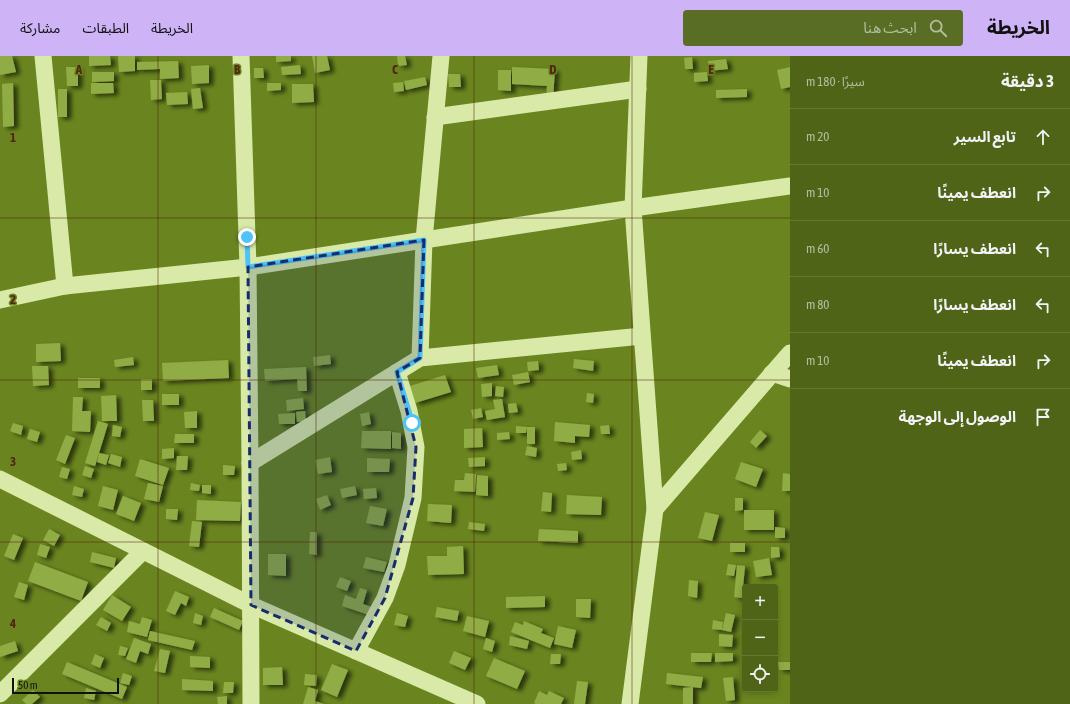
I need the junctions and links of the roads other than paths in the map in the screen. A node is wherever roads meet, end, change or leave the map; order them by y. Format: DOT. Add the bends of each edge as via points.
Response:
graph roads {
  1 [pos="43,56"];
  2 [pos="241,56"];
  3 [pos="441,56"];
  4 [pos="639,56"];
  5 [pos="638,89"];
  6 [pos="435,116"];
  7 [pos="790,186"];
  8 [pos="633,208"];
  9 [pos="424,240"];
  10 [pos="248,267"];
  11 [pos="65,286"];
  12 [pos="0,300"];
  13 [pos="642,336"];
  14 [pos="790,353"];
  15 [pos="420,358"];
  16 [pos="397,372"];
  17 [pos="772,373"];
  18 [pos="790,379"];
  19 [pos="250,463"];
  20 [pos="0,479"];
  21 [pos="655,509"];
  22 [pos="143,551"];
  23 [pos="251,605"];
  24 [pos="356,651"];
  25 [pos="0,694"];
  26 [pos="251,704"];
  27 [pos="477,704"];
  28 [pos="630,704"];
  1 -- 11 [label="street"];
  2 -- 10 [label="street"];
  3 -- 6 [label="street"];
  4 -- 5 [label="street"];
  5 -- 6 [label="street"];
  5 -- 8 [label="street"];
  6 -- 9 [label="street"];
  7 -- 8 [label="street"];
  8 -- 9 [label="street"];
  8 -- 13 [label="street"];
  9 -- 10 [label="street"];
  9 -- 15 [label="street"];
  10 -- 11 [label="street"];
  10 -- 19 [label="street"];
  11 -- 12 [label="street"];
  13 -- 15 [label="street"];
  13 -- 21 [label="street"];
  14 -- 17 [label="street"];
  15 -- 16 [label="street"];
  16 -- 19 [label="street"];
  16 -- 24 [label="street" via="409,411 416,447 413,498 397,565 385,598"];
  17 -- 18 [label="street"];
  17 -- 21 [label="street"];
  19 -- 23 [label="street"];
  20 -- 22 [label="street"];
  21 -- 28 [label="street"];
  22 -- 23 [label="street"];
  22 -- 25 [label="street"];
  23 -- 24 [label="street"];
  23 -- 26 [label="street"];
  24 -- 27 [label="street"];
}
